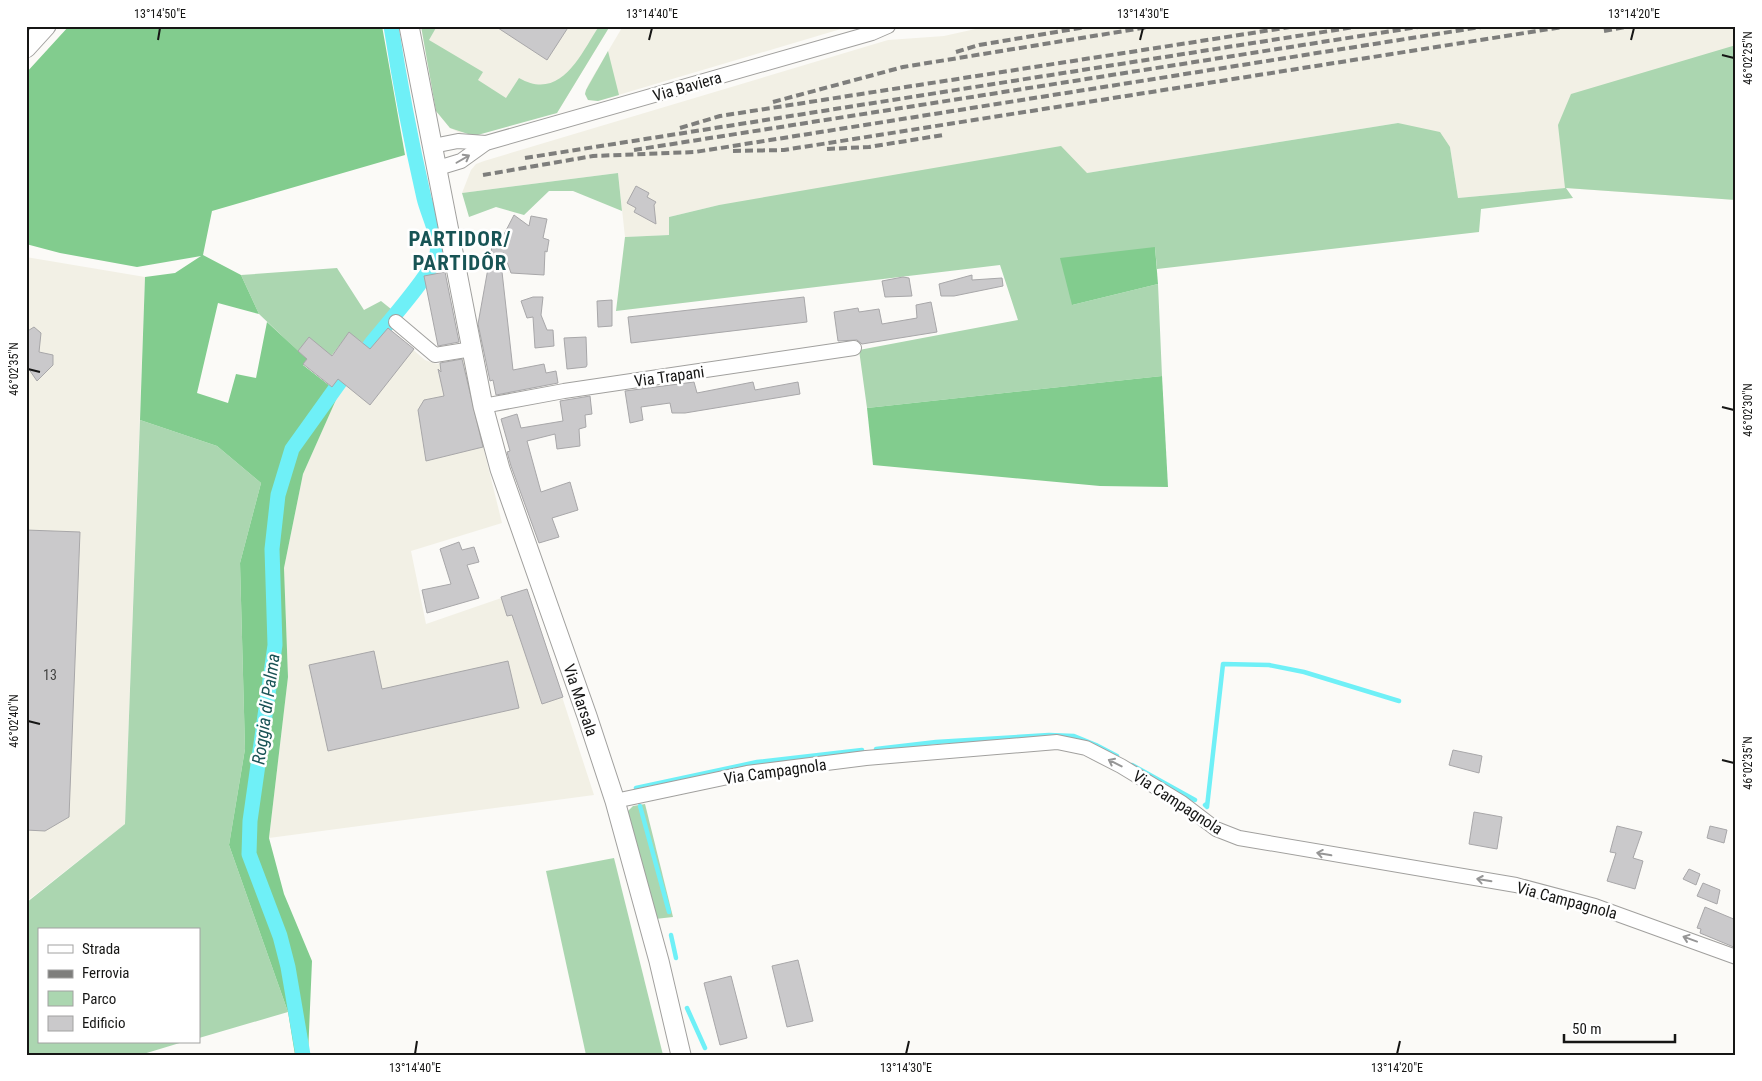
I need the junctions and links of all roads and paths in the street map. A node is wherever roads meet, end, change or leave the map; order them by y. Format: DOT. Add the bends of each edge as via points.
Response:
graph roads {
  1 [pos="46,26"];
  2 [pos="409,26"];
  3 [pos="888,26"];
  4 [pos="26,48"];
  5 [pos="486,143"];
  6 [pos="432,146"];
  7 [pos="438,168"];
  8 [pos="396,322"];
  9 [pos="854,348"];
  10 [pos="472,349"];
  11 [pos="483,406"];
  12 [pos="615,802"];
  13 [pos="1736,957"];
  14 [pos="681,1055"];
  1 -- 4 [label="street"];
  2 -- 6 [label="street, Via Marsala"];
  3 -- 5 [label="street, Via Baviera"];
  5 -- 6 [label="street, Via Baviera" via="458,141"];
  7 -- 5 [label="street, Via Baviera, one-way" via="461,161"];
  6 -- 7 [label="street, Via Marsala"];
  7 -- 10 [label="street, Via Marsala"];
  8 -- 10 [label="street" via="436,355"];
  9 -- 11 [label="street, Via Trapani"];
  10 -- 11 [label="street, Via Marsala"];
  11 -- 12 [label="street, Via Marsala" via="500,469"];
  13 -- 12 [label="street, Via Campagnola, one-way" via="1595,906 1516,885 1294,850 1233,837 1121,766 1086,748 1064,744 996,746 765,771"];
  12 -- 14 [label="street, Via Marsala"];
}
